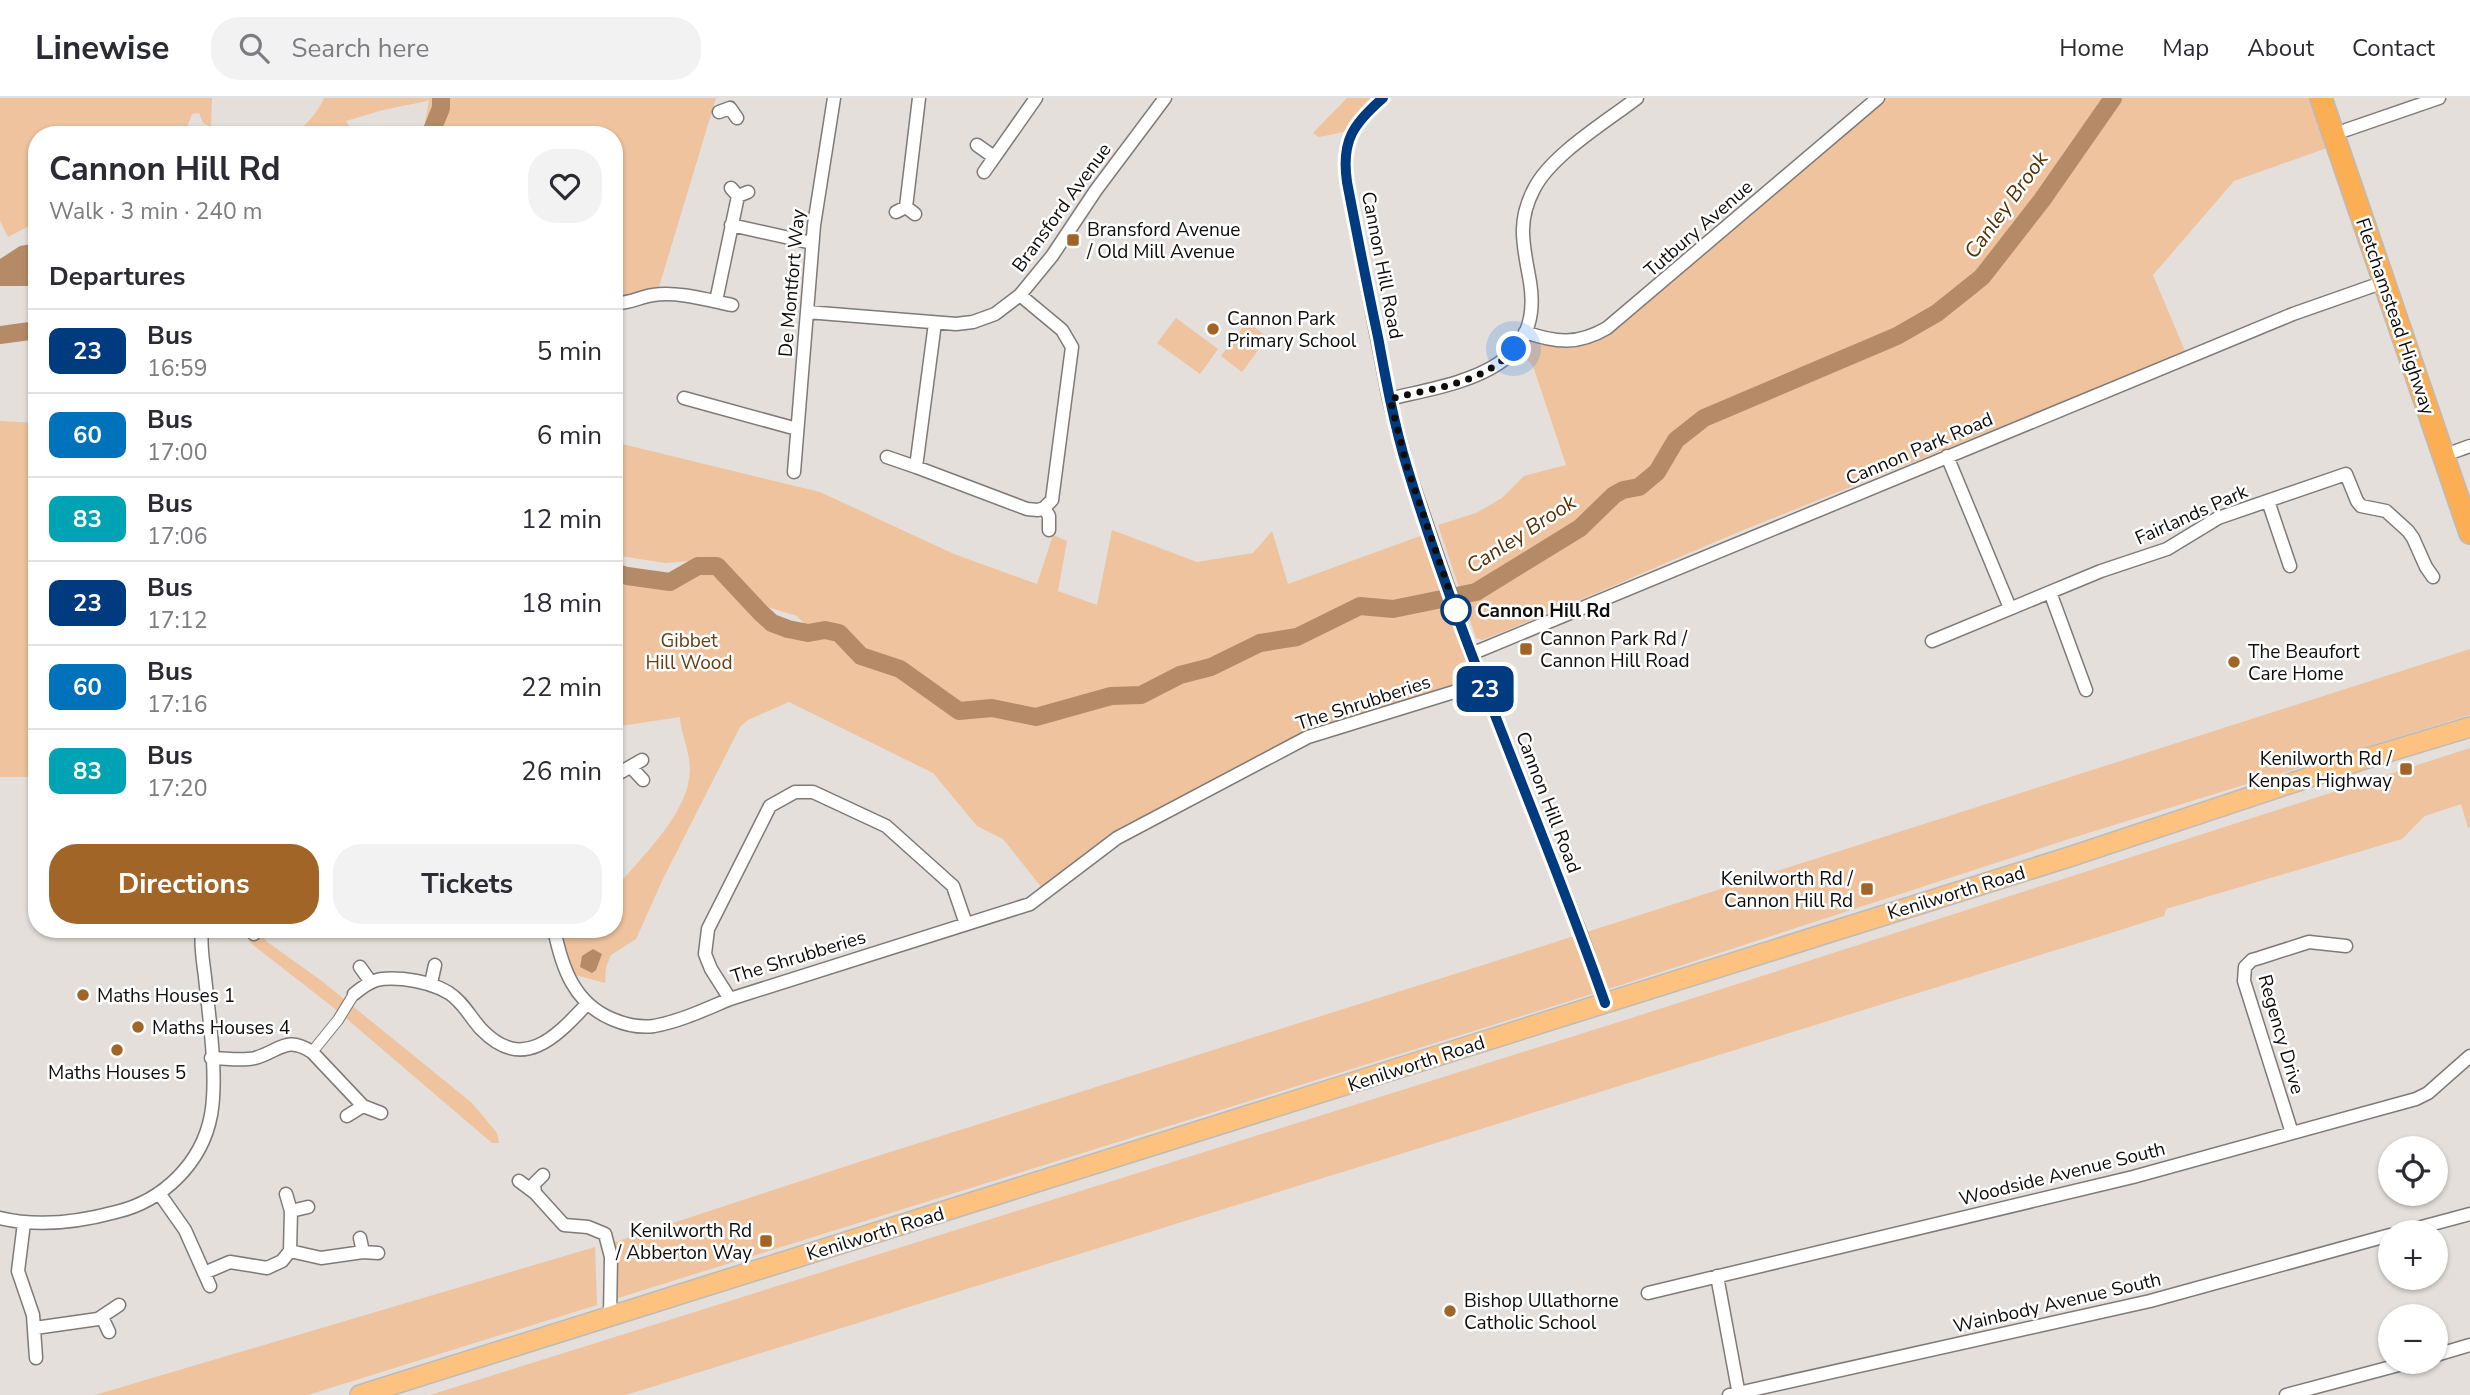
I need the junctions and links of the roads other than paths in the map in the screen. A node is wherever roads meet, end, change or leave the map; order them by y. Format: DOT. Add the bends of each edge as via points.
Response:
graph roads {
  1 [pos="834,98"];
  2 [pos="919,98"];
  3 [pos="1036,98"];
  4 [pos="1383,98"];
  5 [pos="1637,98"];
  6 [pos="1878,98"];
  7 [pos="2321,98"];
  8 [pos="2335,98"];
  9 [pos="2439,98"];
  10 [pos="1160,100"];
  11 [pos="2346,130"];
  12 [pos="977,145"];
  13 [pos="994,157"];
  14 [pos="984,172"];
  15 [pos="739,192"];
  16 [pos="906,211"];
  17 [pos="732,225"];
  18 [pos="812,243"];
  19 [pos="2384,282"];
  20 [pos="1020,295"];
  21 [pos="716,302"];
  22 [pos="623,304"];
  23 [pos="732,305"];
  24 [pos="807,313"];
  25 [pos="935,323"];
  26 [pos="1525,332"];
  27 [pos="680,398"];
  28 [pos="1390,399"];
  29 [pos="797,429"];
  30 [pos="2463,449"];
  31 [pos="1947,456"];
  32 [pos="887,457"];
  33 [pos="916,467"];
  34 [pos="794,472"];
  35 [pos="2470,494"];
  36 [pos="2268,501"];
  37 [pos="1045,508"];
  38 [pos="1049,530"];
  39 [pos="2470,533"];
  40 [pos="2290,566"];
  41 [pos="2433,577"];
  42 [pos="2050,592"];
  43 [pos="2010,608"];
  44 [pos="1932,641"];
  45 [pos="1472,654"];
  46 [pos="1483,683"];
  47 [pos="2086,690"];
  48 [pos="2470,727"];
  49 [pos="623,771"];
  50 [pos="643,780"];
  51 [pos="966,924"];
  52 [pos="201,938"];
  53 [pos="556,938"];
  54 [pos="2346,946"];
  55 [pos="435,965"];
  56 [pos="360,967"];
  57 [pos="370,981"];
  58 [pos="431,983"];
  59 [pos="354,994"];
  60 [pos="730,999"];
  61 [pos="1605,1003"];
  62 [pos="587,1004"];
  63 [pos="312,1052"];
  64 [pos="2470,1056"];
  65 [pos="211,1058"];
  66 [pos="363,1106"];
  67 [pos="381,1113"];
  68 [pos="347,1116"];
  69 [pos="2292,1133"];
  70 [pos="542,1175"];
  71 [pos="519,1181"];
  72 [pos="159,1193"];
  73 [pos="535,1193"];
  74 [pos="286,1194"];
  75 [pos="308,1207"];
  76 [pos="291,1211"];
  77 [pos="2470,1214"];
  78 [pos="0,1217"];
  79 [pos="2448,1220"];
  80 [pos="24,1223"];
  81 [pos="360,1238"];
  82 [pos="2378,1238"];
  83 [pos="290,1251"];
  84 [pos="363,1252"];
  85 [pos="378,1253"];
  86 [pos="204,1273"];
  87 [pos="1717,1276"];
  88 [pos="209,1286"];
  89 [pos="1648,1293"];
  90 [pos="119,1306"];
  91 [pos="610,1316"];
  92 [pos="102,1317"];
  93 [pos="35,1328"];
  94 [pos="109,1332"];
  95 [pos="2470,1345"];
  96 [pos="2448,1351"];
  97 [pos="36,1358"];
  98 [pos="2378,1371"];
  99 [pos="1735,1394"];
  100 [pos="360,1395"];
  101 [pos="2286,1395"];
  1 -- 18 [label="street, De Montfort Way"];
  2 -- 16 [label="street"];
  3 -- 13 [label="street"];
  4 -- 28 [label="street, Cannon Hill Road" via="1354,128 1345,158"];
  5 -- 26 [label="street" via="1549,166 1530,197 1522,235 1531,298"];
  6 -- 26 [label="street, Tutbury Avenue" via="1607,328 1587,337 1557,341"];
  7 -- 19 [label="highway, Fletchamstead Highway"];
  8 -- 11 [label="highway, Fletchamstead Highway"];
  9 -- 11 [label="street"];
  10 -- 20 [label="street, Bransford Avenue"];
  11 -- 30 [label="highway, Fletchamstead Highway"];
  12 -- 13 [label="street"];
  13 -- 14 [label="street"];
  15 -- 17 [label="street"];
  17 -- 18 [label="street"];
  17 -- 21 [label="street"];
  18 -- 24 [label="street, De Montfort Way"];
  19 -- 31 [label="street, Cannon Park Road" via="2292,314"];
  19 -- 39 [label="highway, Fletchamstead Highway"];
  20 -- 25 [label="street, Bransford Avenue" via="980,320"];
  20 -- 37 [label="street" via="1062,330 1072,347 1052,500"];
  21 -- 22 [label="street" via="666,294"];
  21 -- 23 [label="street"];
  24 -- 25 [label="street, Bransford Avenue"];
  24 -- 29 [label="street, De Montfort Way"];
  25 -- 33 [label="street"];
  26 -- 28 [label="street" via="1507,357 1485,373"];
  27 -- 29 [label="street"];
  28 -- 45 [label="street, Cannon Hill Road" via="1407,467"];
  29 -- 34 [label="street, De Montfort Way"];
  30 -- 35 [label="highway, Fletchamstead Highway"];
  31 -- 43 [label="street"];
  31 -- 45 [label="street, Cannon Park Road"];
  32 -- 33 [label="street"];
  33 -- 37 [label="street" via="1027,509"];
  36 -- 40 [label="street, Fairlands Park"];
  36 -- 41 [label="street, Fairlands Park" via="2346,474 2361,506 2386,511 2408,531"];
  36 -- 42 [label="street, Fairlands Park" via="2218,518 2167,549"];
  37 -- 38 [label="street"];
  42 -- 43 [label="street, Fairlands Park"];
  42 -- 47 [label="street"];
  43 -- 44 [label="street, Fairlands Park"];
  45 -- 46 [label="street, Cannon Hill Road"];
  46 -- 51 [label="street, The Shrubberies" via="1308,737 1131,829 1030,904"];
  46 -- 61 [label="street, Cannon Hill Road"];
  48 -- 61 [label="main road, Kenilworth Road"];
  49 -- 50 [label="street" via="637,763"];
  51 -- 60 [label="street, The Shrubberies"];
  51 -- 60 [label="street, The Shrubberies" via="953,886 886,826 813,792 796,792 770,806 708,929 705,954"];
  52 -- 65 [label="street"];
  53 -- 62 [label="street" via="566,973"];
  54 -- 69 [label="street, Regency Drive" via="2309,942 2252,960 2244,971"];
  55 -- 58 [label="street"];
  56 -- 57 [label="street"];
  57 -- 58 [label="street" via="388,978"];
  57 -- 59 [label="street"];
  58 -- 62 [label="street" via="451,994 491,1038 518,1048 535,1048 551,1040"];
  59 -- 63 [label="street"];
  60 -- 62 [label="street" via="653,1026 620,1023"];
  61 -- 91 [label="main road, Kenilworth Road"];
  63 -- 65 [label="street" via="294,1044 254,1058"];
  63 -- 66 [label="street"];
  64 -- 69 [label="street, Woodside Avenue South" via="2422,1097"];
  65 -- 72 [label="street" via="212,1107 202,1142 183,1172"];
  66 -- 67 [label="street"];
  66 -- 68 [label="street"];
  69 -- 87 [label="street, Woodside Avenue South" via="2133,1177"];
  70 -- 73 [label="street" via="534,1184"];
  71 -- 73 [label="street"];
  72 -- 80 [label="street" via="109,1214"];
  72 -- 86 [label="street" via="185,1230"];
  73 -- 91 [label="street" via="564,1225 605,1234 611,1257"];
  74 -- 76 [label="street"];
  75 -- 76 [label="street"];
  76 -- 83 [label="street"];
  77 -- 79 [label="street"];
  78 -- 80 [label="street"];
  80 -- 93 [label="street" via="18,1272"];
  81 -- 84 [label="street"];
  82 -- 99 [label="street, Wainbody Avenue South" via="2150,1301"];
  83 -- 84 [label="street" via="321,1258"];
  83 -- 86 [label="street" via="272,1267 230,1262"];
  84 -- 85 [label="street"];
  86 -- 88 [label="street"];
  87 -- 89 [label="street, Woodside Avenue South"];
  87 -- 99 [label="street"];
  90 -- 92 [label="street"];
  91 -- 100 [label="main road, Kenilworth Road"];
  92 -- 93 [label="street"];
  92 -- 94 [label="street"];
  93 -- 97 [label="street"];
  95 -- 96 [label="street"];
  98 -- 101 [label="street"];
}
